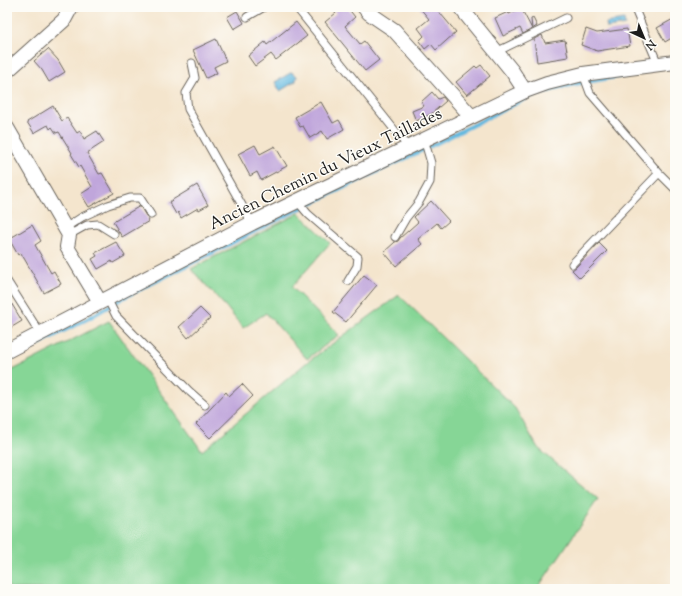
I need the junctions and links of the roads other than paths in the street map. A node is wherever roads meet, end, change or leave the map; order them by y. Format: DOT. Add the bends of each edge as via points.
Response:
graph roads {
  1 [pos="71,7"];
  2 [pos="264,7"];
  3 [pos="296,7"];
  4 [pos="364,7"];
  5 [pos="460,7"];
  6 [pos="634,7"];
  7 [pos="247,17"];
  8 [pos="566,18"];
  9 [pos="496,52"];
  10 [pos="675,62"];
  11 [pos="192,63"];
  12 [pos="658,64"];
  13 [pos="7,71"];
  14 [pos="583,74"];
  15 [pos="524,90"];
  16 [pos="471,116"];
  17 [pos="7,128"];
  18 [pos="424,139"];
  19 [pos="408,147"];
  20 [pos="659,174"];
  21 [pos="675,189"];
  22 [pos="297,201"];
  23 [pos="151,215"];
  24 [pos="252,223"];
  25 [pos="67,231"];
  26 [pos="114,234"];
  27 [pos="395,237"];
  28 [pos="572,264"];
  29 [pos="7,281"];
  30 [pos="348,281"];
  31 [pos="103,300"];
  32 [pos="40,333"];
  33 [pos="7,351"];
  34 [pos="205,404"];
  1 -- 13 [label="street" via="64,20"];
  2 -- 7 [label="lane"];
  3 -- 19 [label="lane"];
  4 -- 16 [label="street" via="394,30"];
  5 -- 9 [label="street"];
  6 -- 12 [label="lane"];
  8 -- 9 [label="lane"];
  9 -- 15 [label="street"];
  10 -- 12 [label="street, Ancien Chemin du Vieux Taillades"];
  11 -- 24 [label="lane" via="196,78 186,93 188,109"];
  12 -- 14 [label="street, Ancien Chemin du Vieux Taillades"];
  14 -- 15 [label="street, Ancien Chemin du Vieux Taillades"];
  14 -- 20 [label="lane" via="590,93"];
  15 -- 16 [label="street, Ancien Chemin du Vieux Taillades"];
  16 -- 18 [label="street, Ancien Chemin du Vieux Taillades"];
  17 -- 25 [label="street"];
  18 -- 19 [label="street, Ancien Chemin du Vieux Taillades"];
  18 -- 27 [label="lane" via="431,162 430,182"];
  19 -- 22 [label="street, Ancien Chemin du Vieux Taillades"];
  20 -- 21 [label="lane"];
  20 -- 28 [label="lane"];
  22 -- 24 [label="street, Ancien Chemin du Vieux Taillades"];
  22 -- 30 [label="lane" via="308,214 358,257 357,266"];
  23 -- 25 [label="lane" via="140,198 130,198 82,217"];
  24 -- 31 [label="street, Ancien Chemin du Vieux Taillades"];
  25 -- 26 [label="lane" via="98,224"];
  25 -- 31 [label="street" via="67,247"];
  29 -- 32 [label="lane"];
  31 -- 32 [label="street, Ancien Chemin du Vieux Taillades"];
  31 -- 34 [label="lane" via="189,391"];
  32 -- 33 [label="street, Ancien Chemin du Vieux Taillades"];
}
